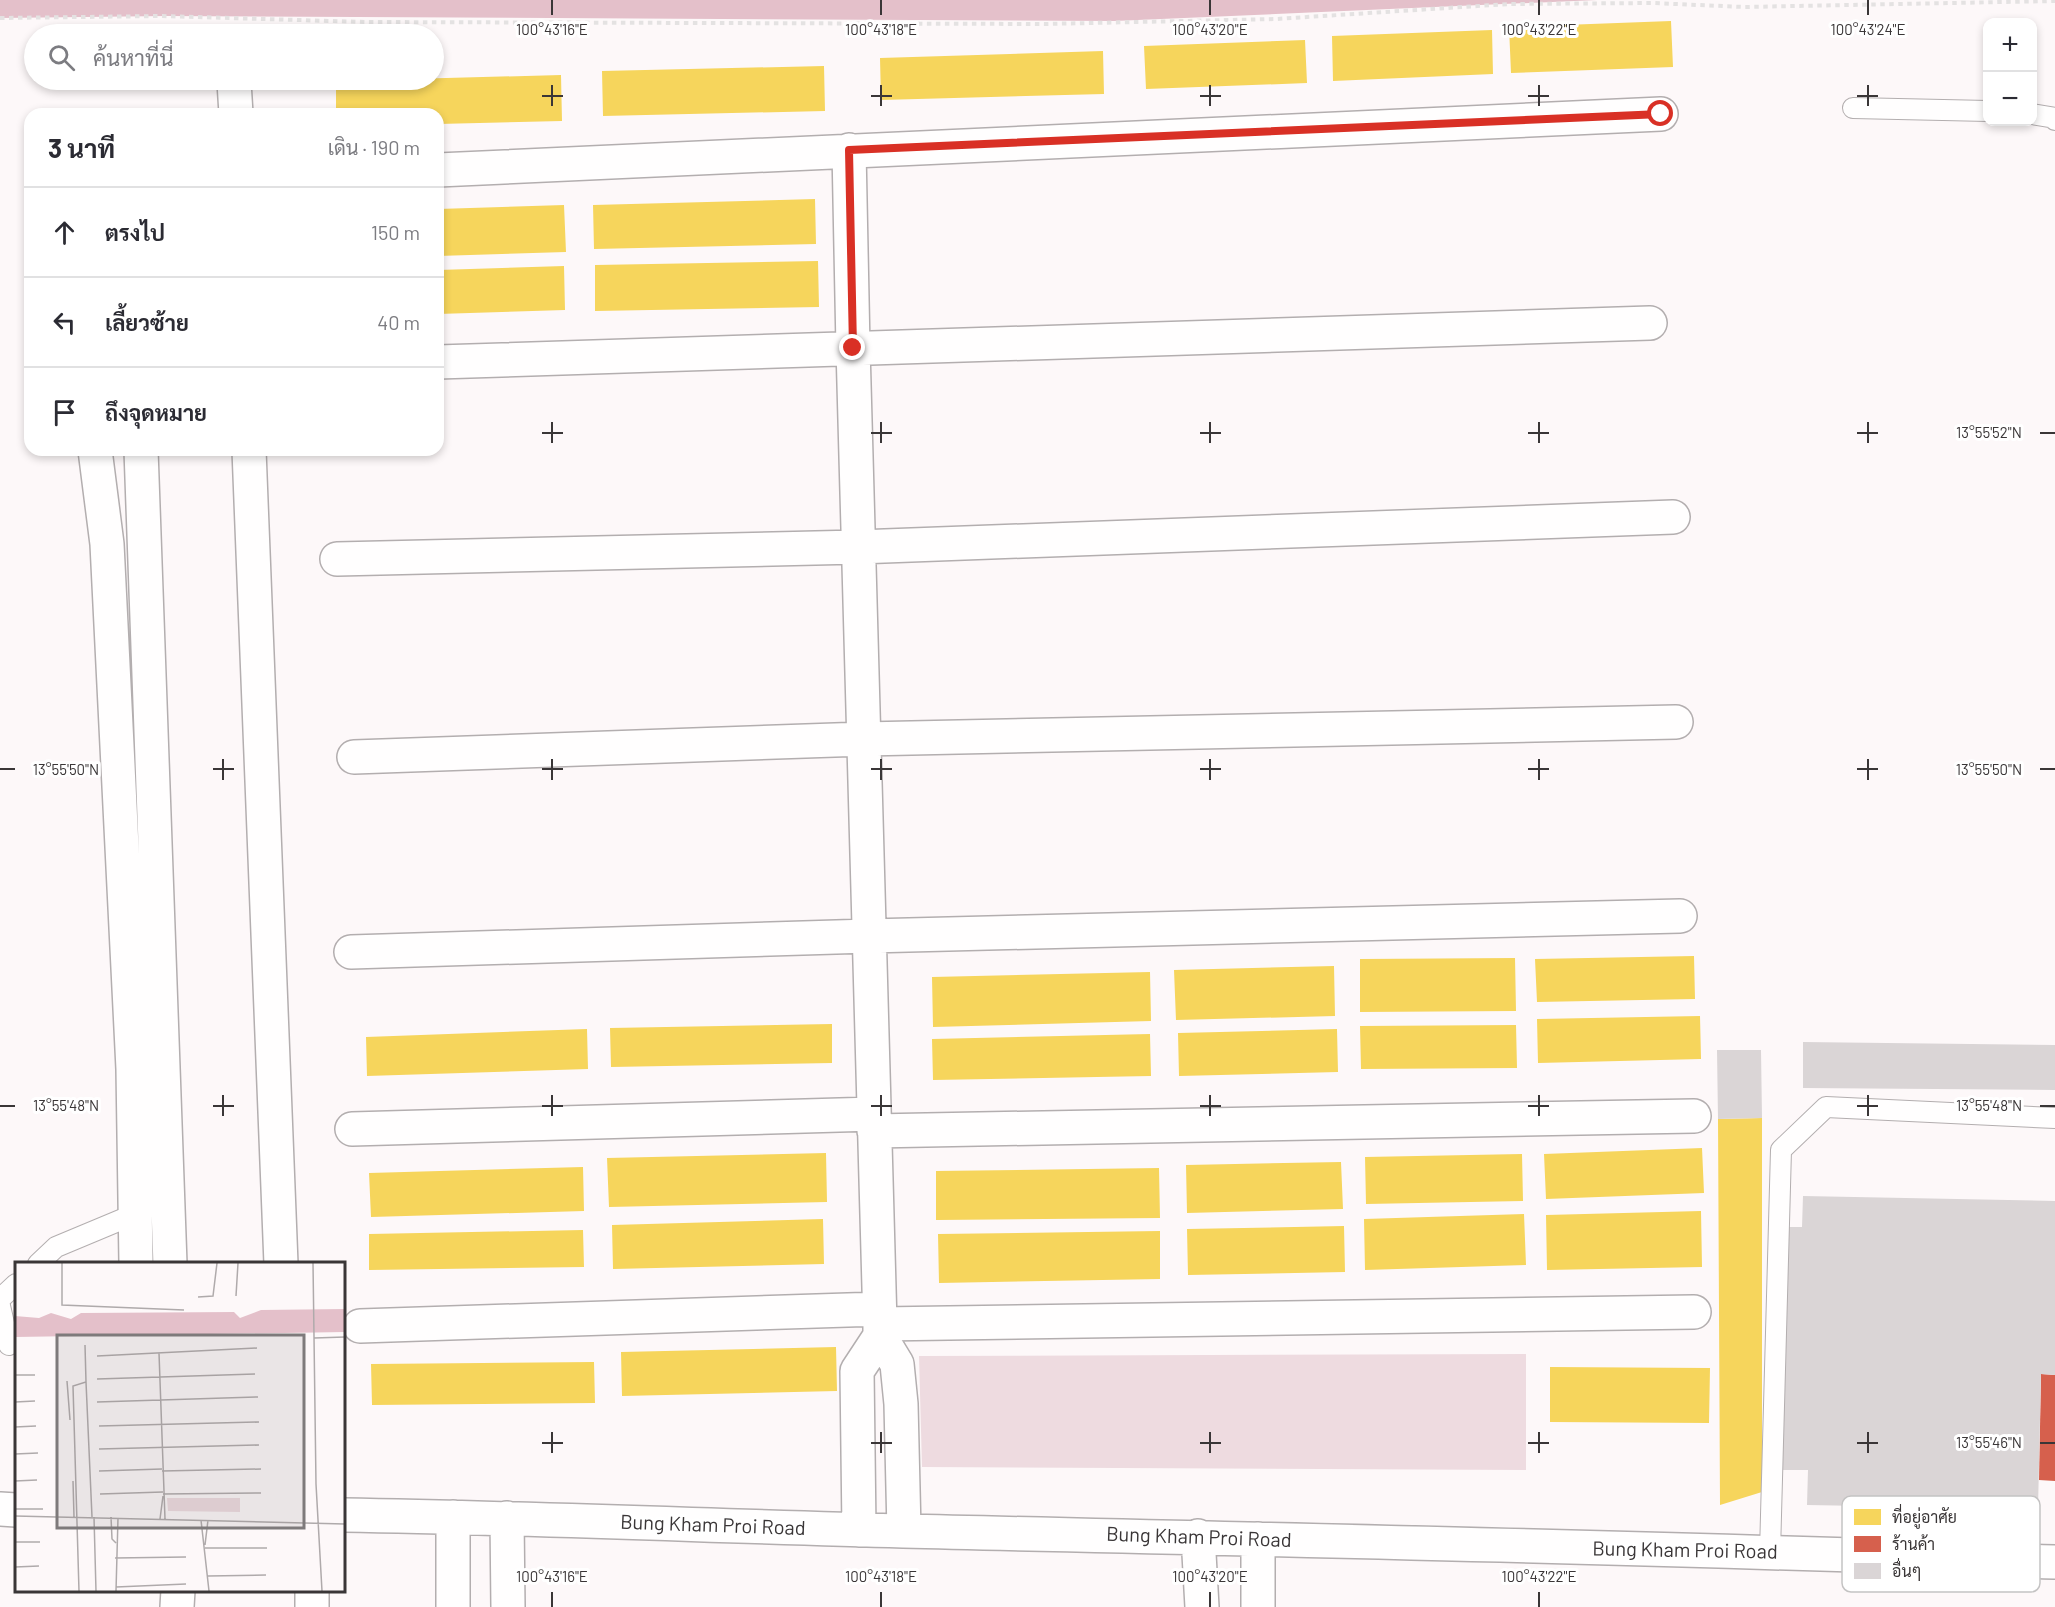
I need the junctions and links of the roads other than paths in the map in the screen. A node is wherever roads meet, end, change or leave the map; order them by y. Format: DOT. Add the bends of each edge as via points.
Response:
graph roads {
  1 [pos="1853,108"];
  2 [pos="1983,111"];
  3 [pos="1661,114"];
  4 [pos="2037,115"];
  5 [pos="2055,120"];
  6 [pos="849,150"];
  7 [pos="444,170"];
  8 [pos="1650,323"];
  9 [pos="853,348"];
  10 [pos="444,362"];
  11 [pos="96,456"];
  12 [pos="141,456"];
  13 [pos="249,456"];
  14 [pos="1673,517"];
  15 [pos="858,547"];
  16 [pos="337,559"];
  17 [pos="1676,722"];
  18 [pos="864,739"];
  19 [pos="354,757"];
  20 [pos="1680,916"];
  21 [pos="869,936"];
  22 [pos="351,952"];
  23 [pos="1694,1116"];
  24 [pos="2055,1118"];
  25 [pos="874,1123"];
  26 [pos="352,1129"];
  27 [pos="135,1214"];
  28 [pos="39,1262"];
  29 [pos="135,1262"];
  30 [pos="170,1262"];
  31 [pos="281,1262"];
  32 [pos="15,1285"];
  33 [pos="0,1299"];
  34 [pos="0,1306"];
  35 [pos="1694,1312"];
  36 [pos="880,1323"];
  37 [pos="360,1326"];
  38 [pos="9,1345"];
  39 [pos="0,1509"];
  40 [pos="15,1510"];
  41 [pos="345,1515"];
  42 [pos="453,1517"];
  43 [pos="507,1518"];
  44 [pos="860,1530"];
  45 [pos="904,1531"];
  46 [pos="1198,1536"];
  47 [pos="1258,1539"];
  48 [pos="1770,1552"];
  49 [pos="1842,1555"];
  50 [pos="2040,1561"];
  51 [pos="2055,1562"];
  52 [pos="178,1592"];
  53 [pos="177,1607"];
  54 [pos="453,1607"];
  55 [pos="508,1607"];
  56 [pos="1202,1607"];
  57 [pos="1258,1607"];
  1 -- 2 [label="lane"];
  3 -- 6 [label="street"];
  4 -- 5 [label="lane"];
  6 -- 7 [label="street"];
  6 -- 9 [label="street"];
  8 -- 9 [label="street"];
  9 -- 10 [label="street"];
  9 -- 15 [label="street"];
  11 -- 27 [label="street" via="107,544 133,1069"];
  12 -- 30 [label="street"];
  13 -- 31 [label="street"];
  14 -- 15 [label="street"];
  15 -- 16 [label="street"];
  15 -- 18 [label="street"];
  17 -- 18 [label="street"];
  18 -- 19 [label="street"];
  18 -- 21 [label="street"];
  20 -- 21 [label="street"];
  21 -- 22 [label="street"];
  21 -- 25 [label="street"];
  23 -- 25 [label="street"];
  24 -- 48 [label="lane" via="1826,1107 1780,1150"];
  25 -- 26 [label="street"];
  25 -- 36 [label="street"];
  27 -- 28 [label="lane" via="56,1246"];
  27 -- 29 [label="street"];
  32 -- 33 [label="lane"];
  34 -- 38 [label="lane"];
  35 -- 36 [label="street"];
  36 -- 37 [label="street"];
  36 -- 44 [label="street" via="857,1371"];
  36 -- 45 [label="street" via="897,1364"];
  39 -- 40 [label="street"];
  41 -- 42 [label="street, Bung Kham Proi Road"];
  42 -- 43 [label="street, Bung Kham Proi Road"];
  42 -- 54 [label="street"];
  43 -- 44 [label="street, Bung Kham Proi Road"];
  43 -- 55 [label="street"];
  44 -- 45 [label="street, Bung Kham Proi Road"];
  45 -- 46 [label="street, Bung Kham Proi Road"];
  46 -- 47 [label="street, Bung Kham Proi Road"];
  46 -- 56 [label="street"];
  47 -- 48 [label="street, Bung Kham Proi Road"];
  47 -- 57 [label="street"];
  48 -- 49 [label="street, Bung Kham Proi Road"];
  50 -- 51 [label="street, Bung Kham Proi Road"];
  52 -- 53 [label="street"];
}
